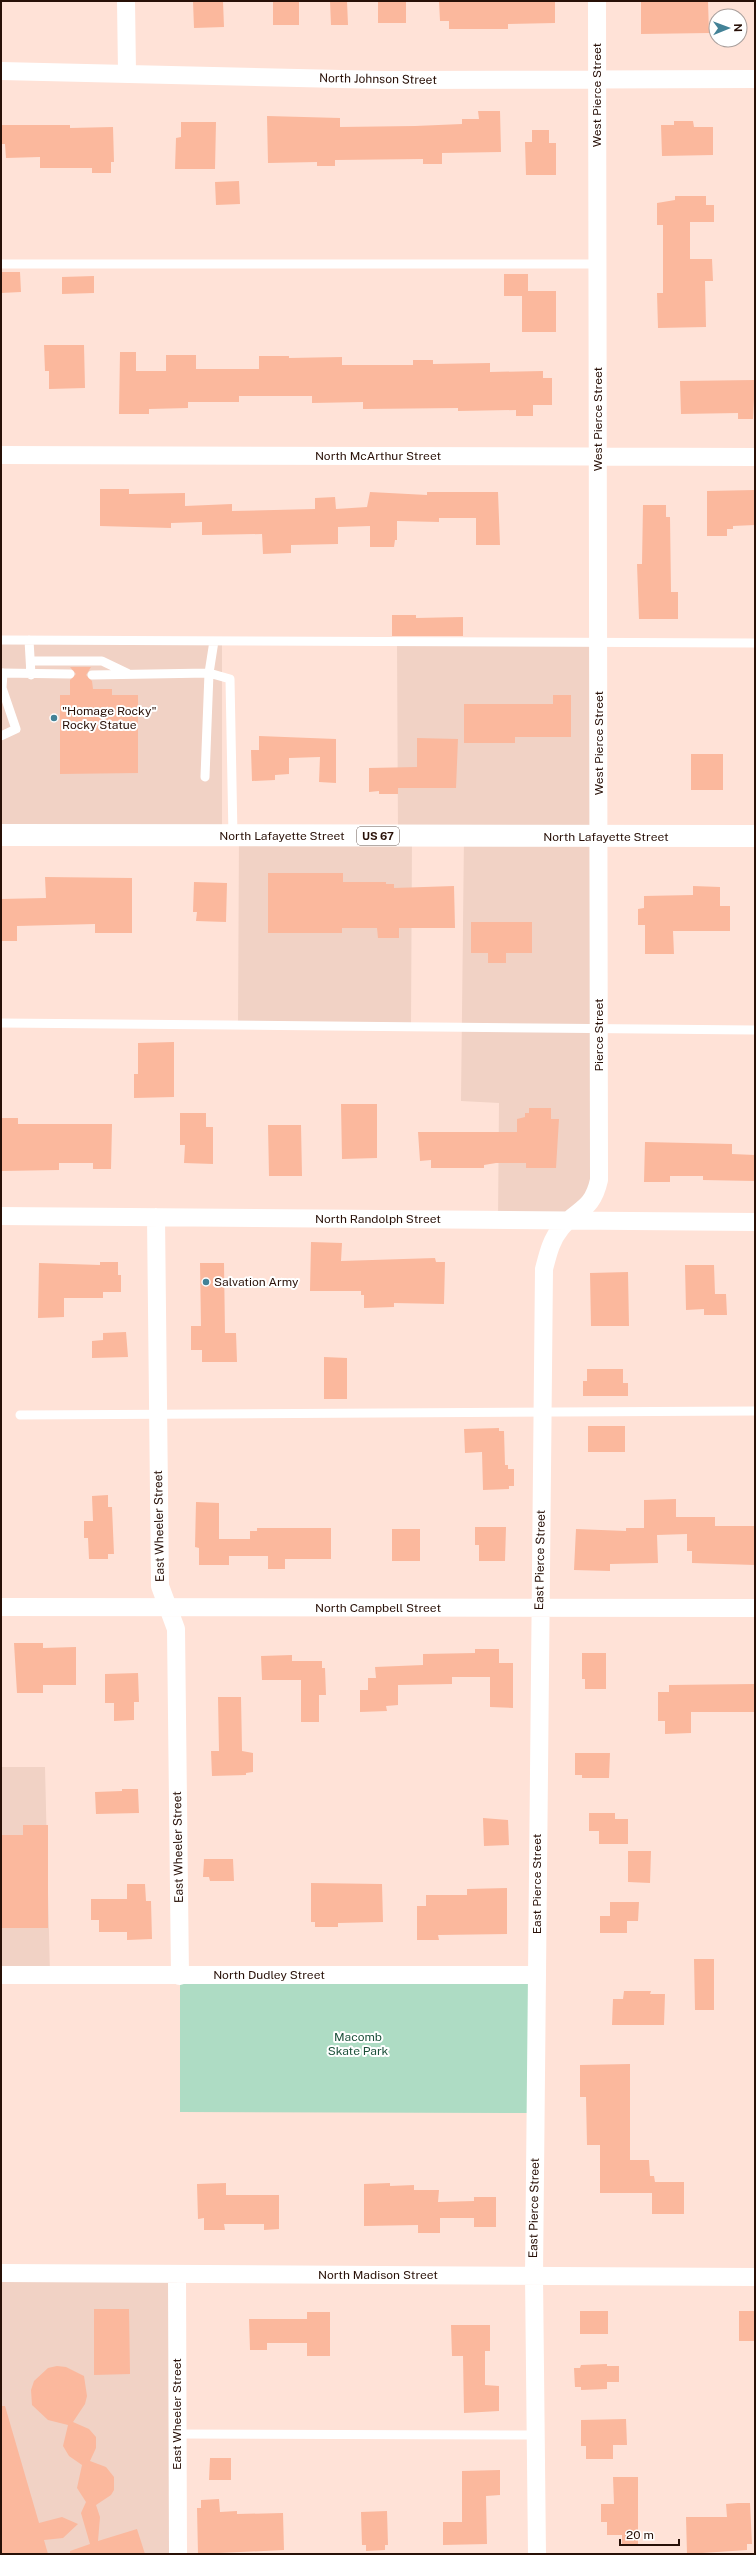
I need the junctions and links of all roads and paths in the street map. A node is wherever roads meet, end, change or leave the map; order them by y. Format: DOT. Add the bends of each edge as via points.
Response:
graph roads {
  1 [pos="126,1"];
  2 [pos="597,1"];
  3 [pos="1,71"];
  4 [pos="127,72"];
  5 [pos="596,78"];
  6 [pos="755,79"];
  7 [pos="1,264"];
  8 [pos="597,264"];
  9 [pos="1,455"];
  10 [pos="598,457"];
  11 [pos="755,457"];
  12 [pos="1,640"];
  13 [pos="29,640"];
  14 [pos="214,641"];
  15 [pos="598,643"];
  16 [pos="755,643"];
  17 [pos="31,660"];
  18 [pos="2,673"];
  19 [pos="209,673"];
  20 [pos="70,674"];
  21 [pos="128,674"];
  22 [pos="30,675"];
  23 [pos="92,675"];
  24 [pos="2,688"];
  25 [pos="1,736"];
  26 [pos="205,777"];
  27 [pos="1,835"];
  28 [pos="233,836"];
  29 [pos="755,836"];
  30 [pos="599,837"];
  31 [pos="1,1023"];
  32 [pos="599,1029"];
  33 [pos="755,1030"];
  34 [pos="1,1216"];
  35 [pos="156,1217"];
  36 [pos="568,1220"];
  37 [pos="755,1222"];
  38 [pos="755,1411"];
  39 [pos="542,1412"];
  40 [pos="158,1414"];
  41 [pos="20,1415"];
  42 [pos="1,1607"];
  43 [pos="167,1607"];
  44 [pos="755,1608"];
  45 [pos="539,1609"];
  46 [pos="1,1975"];
  47 [pos="537,1975"];
  48 [pos="180,1976"];
  49 [pos="1,2273"];
  50 [pos="177,2274"];
  51 [pos="534,2276"];
  52 [pos="755,2277"];
  53 [pos="178,2434"];
  54 [pos="536,2435"];
  55 [pos="178,2554"];
  56 [pos="537,2554"];
  1 -- 4 [label="street"];
  2 -- 5 [label="street, West Pierce Street"];
  3 -- 4 [label="street, North Johnson Street"];
  4 -- 5 [label="street, North Johnson Street" via="385,80"];
  5 -- 6 [label="street, North Johnson Street"];
  5 -- 8 [label="street, West Pierce Street"];
  7 -- 8 [label="lane"];
  8 -- 10 [label="street, West Pierce Street"];
  9 -- 10 [label="street, North McArthur Street"];
  10 -- 11 [label="street, North McArthur Street"];
  10 -- 15 [label="street, West Pierce Street"];
  12 -- 13 [label="lane"];
  13 -- 14 [label="lane"];
  13 -- 17 [label="lane"];
  14 -- 15 [label="lane"];
  14 -- 19 [label="lane"];
  15 -- 16 [label="lane"];
  15 -- 30 [label="street, West Pierce Street"];
  17 -- 21 [label="lane" via="102,660"];
  17 -- 22 [label="lane"];
  18 -- 22 [label="lane"];
  18 -- 24 [label="lane"];
  19 -- 21 [label="lane"];
  19 -- 26 [label="lane"];
  19 -- 28 [label="lane" via="230,679"];
  20 -- 22 [label="lane"];
  21 -- 23 [label="lane"];
  24 -- 25 [label="lane" via="16,729"];
  27 -- 28 [label="highway, North Lafayette Street / US 67"];
  28 -- 30 [label="highway, North Lafayette Street / US 67"];
  29 -- 30 [label="highway, North Lafayette Street / US 67"];
  30 -- 32 [label="street, Pierce Street"];
  31 -- 32 [label="lane"];
  32 -- 33 [label="lane"];
  32 -- 36 [label="street, Pierce Street" via="599,1180 592,1200 578,1215"];
  34 -- 35 [label="street, North Randolph Street"];
  35 -- 36 [label="street, North Randolph Street"];
  35 -- 40 [label="street, East Wheeler Street"];
  36 -- 37 [label="street, North Randolph Street"];
  36 -- 39 [label="street, East Pierce Street" via="554,1237 544,1269"];
  38 -- 39 [label="lane"];
  39 -- 40 [label="lane"];
  39 -- 45 [label="street, East Pierce Street"];
  40 -- 41 [label="lane"];
  40 -- 43 [label="street, East Wheeler Street" via="160,1586"];
  42 -- 43 [label="street, North Campbell Street"];
  43 -- 45 [label="street, North Campbell Street"];
  43 -- 48 [label="street, East Wheeler Street" via="176,1629"];
  44 -- 45 [label="street, North Campbell Street"];
  45 -- 47 [label="street, East Pierce Street"];
  46 -- 48 [label="street, North Dudley Street"];
  47 -- 48 [label="street, North Dudley Street"];
  47 -- 51 [label="street, East Pierce Street"];
  49 -- 50 [label="street, North Madison Street"];
  50 -- 51 [label="street, North Madison Street"];
  50 -- 53 [label="street, East Wheeler Street"];
  51 -- 52 [label="street, North Madison Street"];
  51 -- 54 [label="street, East Pierce Street"];
  53 -- 54 [label="lane"];
  53 -- 55 [label="street, East Wheeler Street"];
  54 -- 56 [label="street, East Pierce Street"];
}
